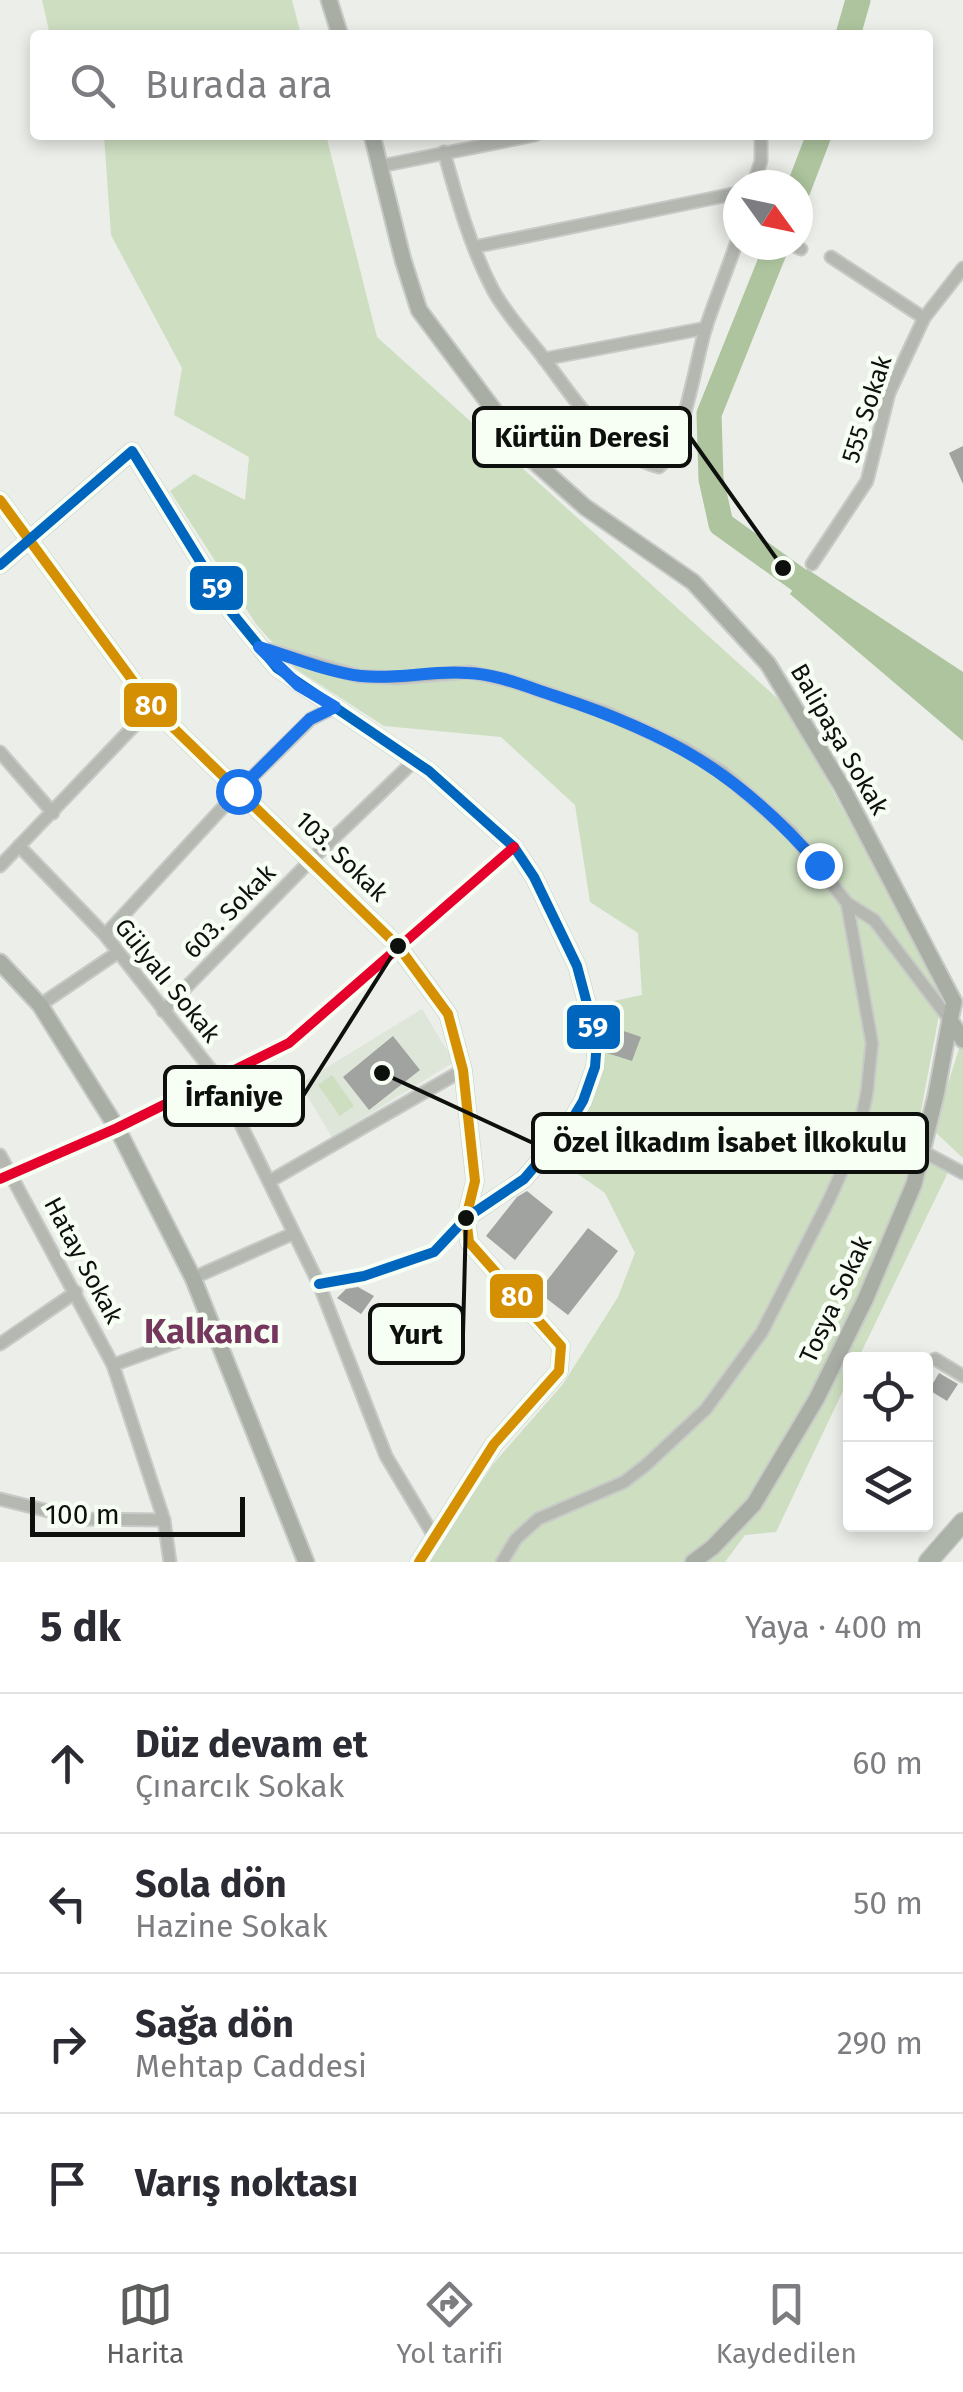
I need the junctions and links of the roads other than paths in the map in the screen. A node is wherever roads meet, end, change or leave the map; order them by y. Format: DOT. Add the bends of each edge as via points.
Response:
graph roads {
  1 [pos="329,0"];
  2 [pos="338,30"];
  3 [pos="373,140"];
  4 [pos="508,140"];
  5 [pos="761,140"];
  6 [pos="444,152"];
  7 [pos="381,166"];
  8 [pos="758,170"];
  9 [pos="723,196"];
  10 [pos="474,247"];
  11 [pos="831,256"];
  12 [pos="730,260"];
  13 [pos="963,268"];
  14 [pos="924,318"];
  15 [pos="706,328"];
  16 [pos="544,359"];
  17 [pos="0,500"];
  18 [pos="28,540"];
  19 [pos="812,564"];
  20 [pos="0,565"];
  21 [pos="259,647"];
  22 [pos="152,707"];
  23 [pos="335,707"];
  24 [pos="0,752"];
  25 [pos="414,761"];
  26 [pos="238,791"];
  27 [pos="52,812"];
  28 [pos="19,846"];
  29 [pos="514,848"];
  30 [pos="311,860"];
  31 [pos="0,866"];
  32 [pos="847,903"];
  33 [pos="105,934"];
  34 [pos="398,946"];
  35 [pos="117,953"];
  36 [pos="0,962"];
  37 [pos="40,1005"];
  38 [pos="163,1011"];
  39 [pos="950,1020"];
  40 [pos="963,1040"];
  41 [pos="462,1070"];
  42 [pos="219,1080"];
  43 [pos="117,1128"];
  44 [pos="922,1151"];
  45 [pos="0,1155"];
  46 [pos="963,1173"];
  47 [pos="6,1175"];
  48 [pos="270,1180"];
  49 [pos="466,1218"];
  50 [pos="292,1234"];
  51 [pos="193,1278"];
  52 [pos="319,1284"];
  53 [pos="76,1292"];
  54 [pos="215,1328"];
  55 [pos="0,1344"];
  56 [pos="935,1359"];
  57 [pos="113,1365"];
  58 [pos="963,1376"];
  59 [pos="0,1499"];
  60 [pos="164,1520"];
  61 [pos="963,1522"];
  62 [pos="436,1538"];
  63 [pos="170,1562"];
  64 [pos="306,1562"];
  65 [pos="419,1562"];
  66 [pos="502,1562"];
  67 [pos="693,1562"];
  68 [pos="928,1562"];
  1 -- 2 [label="street"];
  3 -- 7 [label="street, Balipaşa Sokak"];
  4 -- 6 [label="street"];
  5 -- 8 [label="street"];
  6 -- 7 [label="street"];
  6 -- 10 [label="street"];
  7 -- 39 [label="street, Balipaşa Sokak" via="419,310 529,456 585,507 693,582 768,664 842,787 954,1002"];
  9 -- 10 [label="street"];
  10 -- 16 [label="street" via="494,292"];
  11 -- 14 [label="street"];
  12 -- 15 [label="street"];
  13 -- 14 [label="street, 555 Sokak"];
  14 -- 19 [label="street, 555 Sokak" via="890,394 866,481"];
  15 -- 16 [label="street"];
  15 -- 16 [label="street" via="677,440 659,468 608,436"];
  17 -- 18 [label="street, 103. Sokak"];
  18 -- 20 [label="street"];
  18 -- 21 [label="street" via="132,451"];
  18 -- 22 [label="street, 103. Sokak"];
  21 -- 23 [label="street" via="298,685"];
  21 -- 32 [label="street, Balipaşa Sokak" via="358,676 470,672 604,712 683,748 757,799"];
  22 -- 26 [label="street, 103. Sokak"];
  22 -- 27 [label="street"];
  23 -- 25 [label="street"];
  23 -- 26 [label="street" via="310,719"];
  24 -- 27 [label="street"];
  25 -- 29 [label="street"];
  25 -- 30 [label="street, 603. Sokak"];
  26 -- 30 [label="street, 103. Sokak"];
  26 -- 33 [label="street"];
  27 -- 28 [label="street"];
  28 -- 31 [label="street"];
  28 -- 33 [label="street, Gülyalı Sokak"];
  29 -- 34 [label="street"];
  29 -- 49 [label="street" via="578,966 597,1040 595,1067 565,1131 535,1167"];
  30 -- 34 [label="street, 103. Sokak"];
  30 -- 38 [label="street, 603. Sokak"];
  32 -- 39 [label="street, Balipaşa Sokak" via="874,920"];
  32 -- 66 [label="street" via="872,1043 867,1092 858,1134 762,1332 706,1409 646,1465 624,1482 538,1518"];
  33 -- 35 [label="street, Gülyalı Sokak"];
  34 -- 41 [label="street, 103. Sokak" via="448,1014"];
  34 -- 42 [label="street" via="289,1043"];
  35 -- 37 [label="street"];
  35 -- 38 [label="street, Gülyalı Sokak"];
  36 -- 37 [label="street"];
  37 -- 43 [label="street"];
  38 -- 42 [label="street, Gülyalı Sokak"];
  39 -- 40 [label="street, Balipaşa Sokak"];
  39 -- 44 [label="street, Tosya Sokak"];
  41 -- 48 [label="street"];
  41 -- 49 [label="street, 103. Sokak" via="475,1181"];
  42 -- 43 [label="street"];
  42 -- 48 [label="street, Gülyalı Sokak"];
  43 -- 47 [label="street"];
  43 -- 51 [label="street"];
  44 -- 46 [label="street"];
  44 -- 67 [label="street, Tosya Sokak" via="865,1300 817,1398 754,1504"];
  45 -- 47 [label="street, Hatay Sokak"];
  47 -- 53 [label="street, Hatay Sokak"];
  48 -- 50 [label="street, Gülyalı Sokak"];
  49 -- 52 [label="street" via="434,1252"];
  49 -- 62 [label="street" via="469,1242 561,1346 559,1372 494,1444"];
  50 -- 51 [label="street"];
  50 -- 52 [label="street, Gülyalı Sokak"];
  51 -- 54 [label="street"];
  52 -- 62 [label="street, Gülyalı Sokak" via="386,1456"];
  53 -- 55 [label="street"];
  53 -- 57 [label="street, Hatay Sokak"];
  54 -- 57 [label="street"];
  54 -- 64 [label="street"];
  56 -- 58 [label="street"];
  57 -- 60 [label="street, Hatay Sokak"];
  59 -- 60 [label="street" via="80,1519"];
  60 -- 63 [label="street, Hatay Sokak"];
  61 -- 68 [label="main road"];
  62 -- 65 [label="street"];
}
